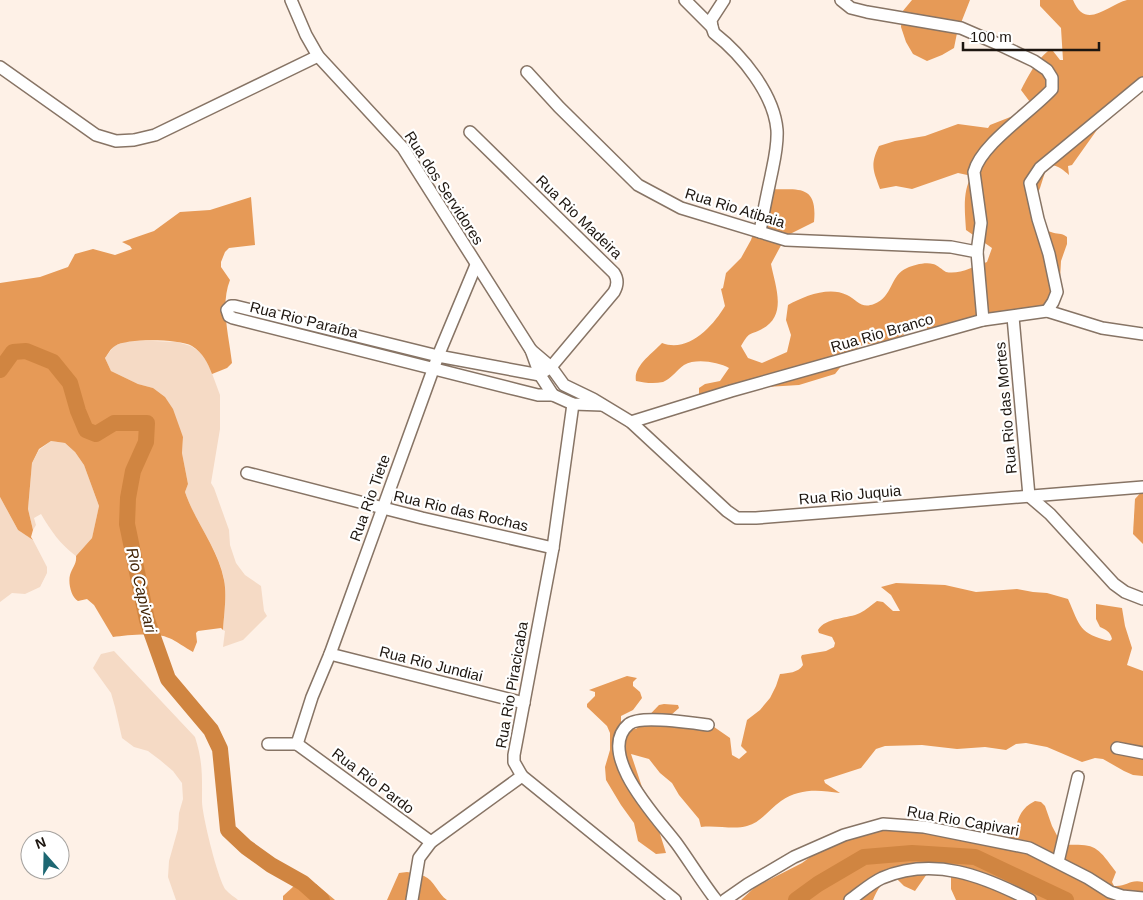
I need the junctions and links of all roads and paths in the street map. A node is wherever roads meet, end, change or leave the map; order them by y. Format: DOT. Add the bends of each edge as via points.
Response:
graph roads {
  1 [pos="291,0"];
  2 [pos="685,0"];
  3 [pos="724,0"];
  4 [pos="841,0"];
  5 [pos="712,27"];
  6 [pos="318,56"];
  7 [pos="0,67"];
  8 [pos="527,72"];
  9 [pos="1143,83"];
  10 [pos="470,132"];
  11 [pos="760,232"];
  12 [pos="977,252"];
  13 [pos="476,265"];
  14 [pos="1047,311"];
  15 [pos="1013,317"];
  16 [pos="983,320"];
  17 [pos="1143,334"];
  18 [pos="531,350"];
  19 [pos="438,356"];
  20 [pos="551,367"];
  21 [pos="434,368"];
  22 [pos="540,375"];
  23 [pos="564,385"];
  24 [pos="553,395"];
  25 [pos="573,404"];
  26 [pos="602,405"];
  27 [pos="631,422"];
  28 [pos="247,473"];
  29 [pos="1143,487"];
  30 [pos="1029,496"];
  31 [pos="382,508"];
  32 [pos="553,548"];
  33 [pos="1143,599"];
  34 [pos="330,654"];
  35 [pos="524,702"];
  36 [pos="708,725"];
  37 [pos="268,744"];
  38 [pos="298,744"];
  39 [pos="1117,748"];
  40 [pos="1143,753"];
  41 [pos="522,776"];
  42 [pos="1078,777"];
  43 [pos="431,842"];
  44 [pos="1058,862"];
  45 [pos="1008,895"];
  46 [pos="1143,898"];
  47 [pos="412,900"];
  48 [pos="675,900"];
  49 [pos="716,900"];
  50 [pos="725,900"];
  51 [pos="850,900"];
  52 [pos="1030,900"];
  1 -- 6 [label="street, Rua dos Servidores"];
  2 -- 5 [label="street"];
  3 -- 5 [label="street" via="711,20"];
  4 -- 12 [label="street" via="851,8 867,12 961,28 1034,61 1050,73 1052,90 989,148 976,166 974,172 981,223"];
  5 -- 11 [label="street" via="756,77 774,116 777,130 775,152"];
  6 -- 7 [label="street" via="155,135 116,141 96,135"];
  6 -- 13 [label="street, Rua dos Servidores" via="403,148"];
  8 -- 11 [label="street, Rua Rio Atibaia" via="638,185 681,208"];
  9 -- 14 [label="street" via="1040,168 1030,183 1056,292"];
  10 -- 20 [label="street, Rua Rio Madeira" via="617,277 614,292"];
  11 -- 12 [label="street, Rua Rio Atibaia" via="786,240 951,247"];
  12 -- 16 [label="street"];
  13 -- 18 [label="street, Rua dos Servidores"];
  13 -- 19 [label="street, Rua Rio Tiete"];
  14 -- 15 [label="street, Rua Rio Branco"];
  14 -- 17 [label="street, Rua Rio Branco" via="1102,328"];
  15 -- 16 [label="street, Rua Rio Branco"];
  15 -- 30 [label="street, Rua Rio das Mortes"];
  16 -- 27 [label="street, Rua Rio Branco"];
  18 -- 20 [label="street, Rua dos Servidores"];
  18 -- 22 [label="street, Rua dos Servidores"];
  19 -- 21 [label="street, Rua Rio Tiete"];
  19 -- 21 [label="street, Rua Rio Paraíba" via="235,306 228,310 233,318"];
  19 -- 22 [label="street, Rua Rio Paraíba"];
  20 -- 22 [label="street, Rua Rio Madeira"];
  20 -- 23 [label="street, Rua dos Servidores"];
  21 -- 24 [label="street, Rua Rio Paraíba" via="538,395"];
  21 -- 31 [label="street, Rua Rio Tiete"];
  22 -- 24 [label="street, Rua dos Servidores"];
  23 -- 24 [label="street"];
  23 -- 26 [label="street, Rua Rio Juquia"];
  24 -- 25 [label="street, Rua Rio Paraíba"];
  25 -- 26 [label="street, Rua Rio Juquia"];
  25 -- 32 [label="street, Rua Rio Piracicaba"];
  26 -- 27 [label="street, Rua Rio Juquia"];
  27 -- 30 [label="street, Rua Rio Juquia" via="737,518"];
  28 -- 31 [label="street, Rua Rio das Rochas"];
  29 -- 30 [label="street, Rua Rio Juquia"];
  30 -- 33 [label="street" via="1050,514 1114,584"];
  31 -- 32 [label="street, Rua Rio das Rochas"];
  31 -- 34 [label="street, Rua Rio Tiete"];
  32 -- 35 [label="street, Rua Rio Piracicaba"];
  34 -- 35 [label="street, Rua Rio Jundiai"];
  34 -- 38 [label="street, Rua Rio Tiete" via="312,697"];
  35 -- 41 [label="street, Rua Rio Piracicaba" via="514,754 514,762"];
  36 -- 49 [label="street" via="649,720 630,723 619,739 619,751 625,771 646,806"];
  37 -- 38 [label="street"];
  38 -- 43 [label="street, Rua Rio Pardo"];
  39 -- 40 [label="street"];
  41 -- 43 [label="street"];
  41 -- 48 [label="street"];
  42 -- 44 [label="street"];
  43 -- 47 [label="street" via="419,858"];
  44 -- 46 [label="street, Rua Rio Capivari" via="1110,892"];
  44 -- 50 [label="street, Rua Rio Capivari" via="1029,848 984,838 924,826 883,824 844,835 794,857"];
  45 -- 51 [label="street" via="956,870 925,868 881,878"];
  45 -- 52 [label="street"];
}
